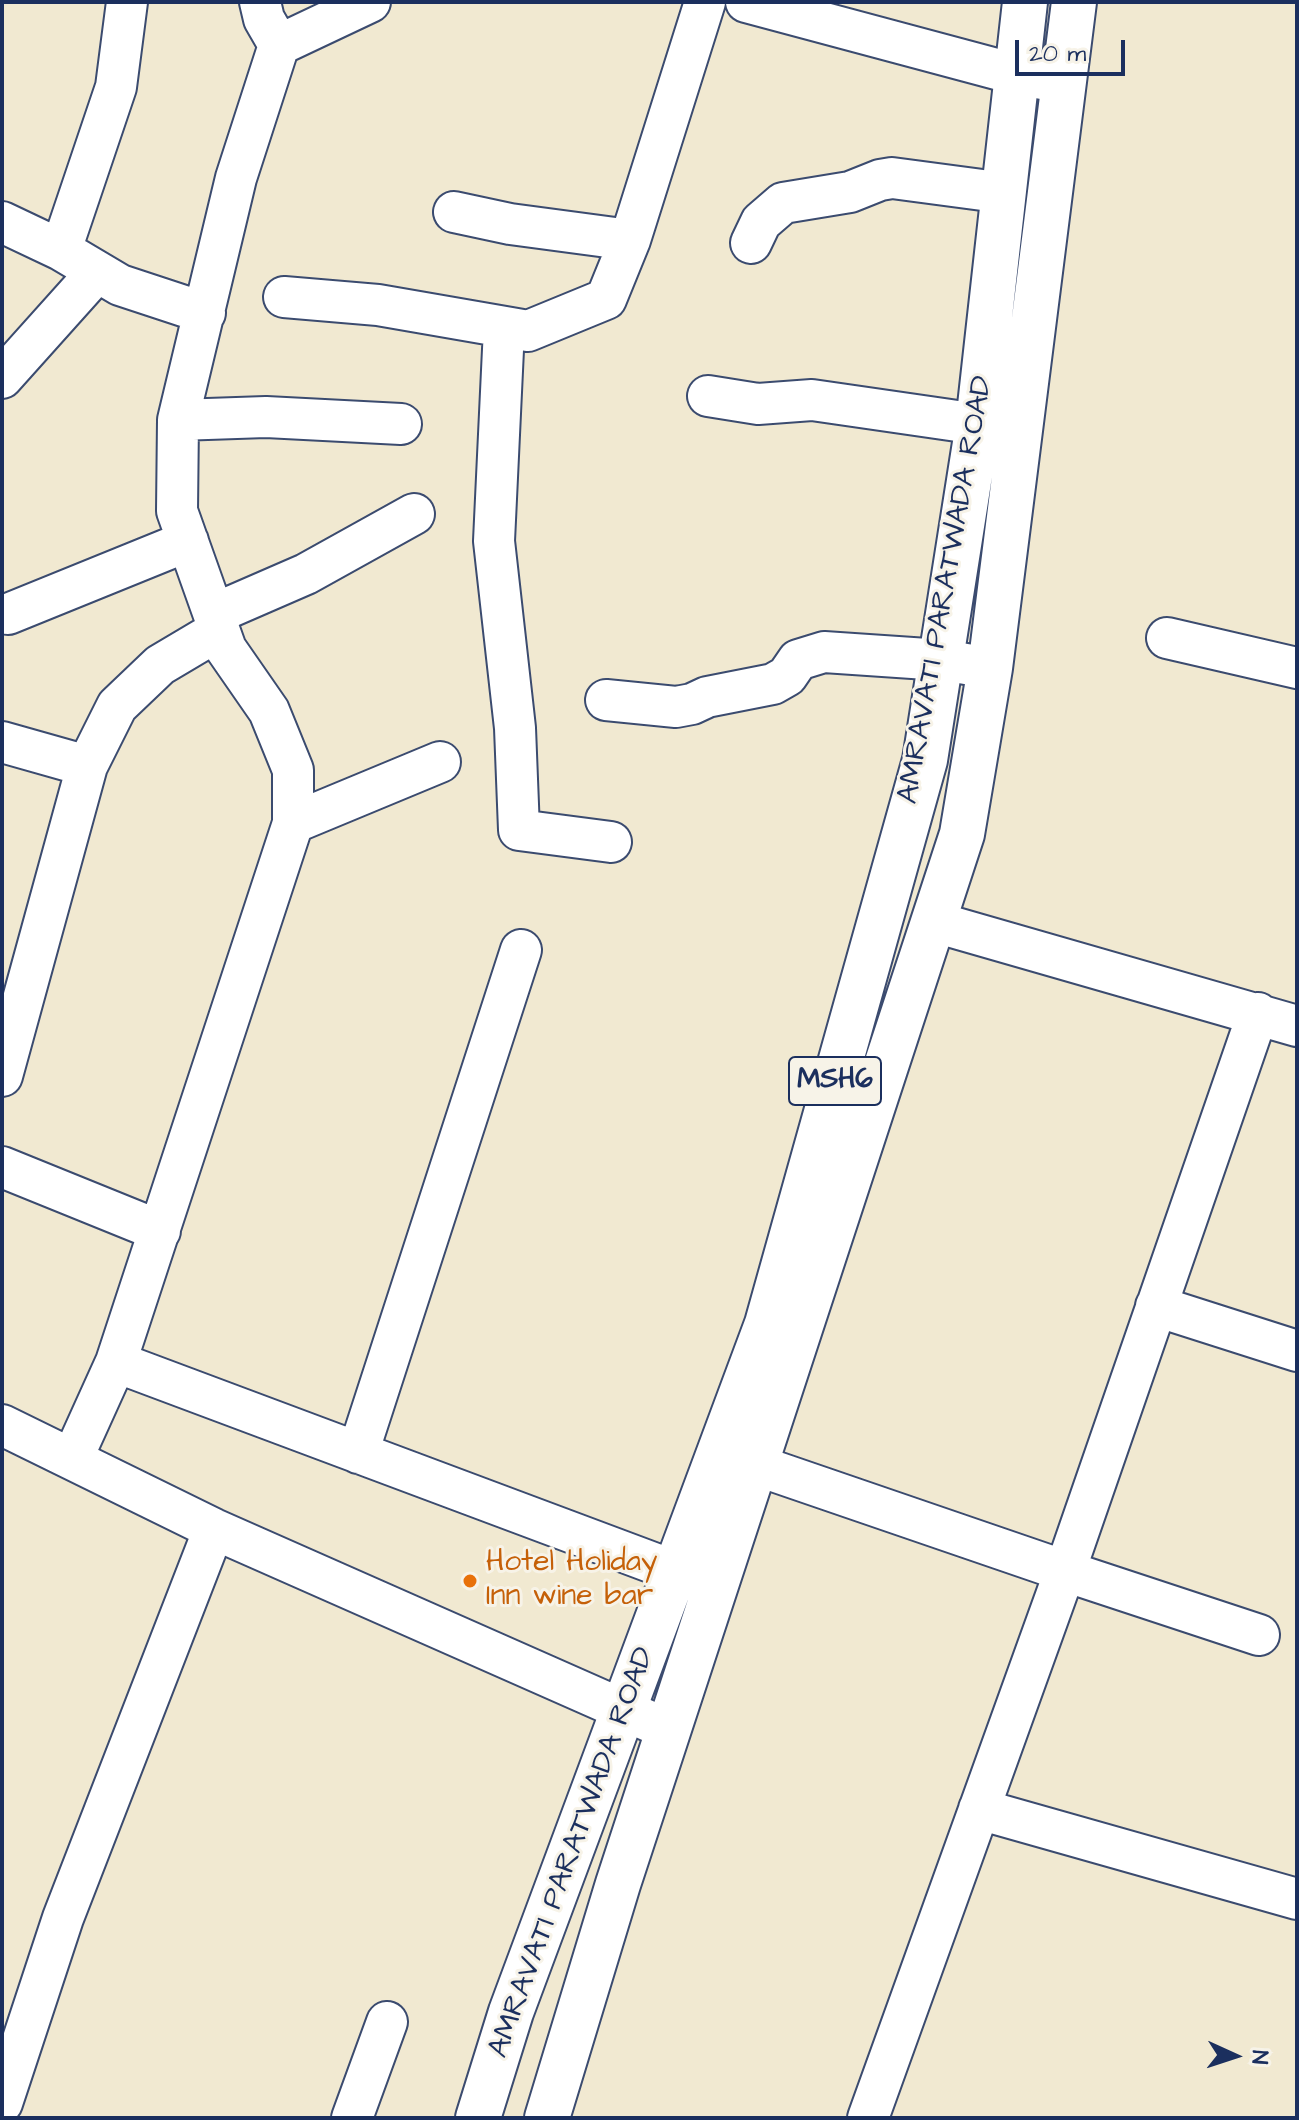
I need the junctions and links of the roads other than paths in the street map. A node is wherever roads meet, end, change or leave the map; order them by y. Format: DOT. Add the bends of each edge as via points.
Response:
graph roads {
  1 [pos="127,2"];
  2 [pos="260,2"];
  3 [pos="370,2"];
  4 [pos="705,2"];
  5 [pos="746,2"];
  6 [pos="1025,2"];
  7 [pos="1074,2"];
  8 [pos="279,45"];
  9 [pos="1015,74"];
  10 [pos="1065,83"];
  11 [pos="1005,193"];
  12 [pos="454,212"];
  13 [pos="2,222"];
  14 [pos="630,240"];
  15 [pos="751,243"];
  16 [pos="61,250"];
  17 [pos="97,272"];
  18 [pos="284,297"];
  19 [pos="205,313"];
  20 [pos="504,328"];
  21 [pos="2,378"];
  22 [pos="708,396"];
  23 [pos="178,420"];
  24 [pos="401,424"];
  25 [pos="978,424"];
  26 [pos="414,514"];
  27 [pos="188,541"];
  28 [pos="8,614"];
  29 [pos="216,622"];
  30 [pos="1167,638"];
  31 [pos="942,660"];
  32 [pos="990,668"];
  33 [pos="1297,668"];
  34 [pos="606,700"];
  35 [pos="2,742"];
  36 [pos="440,762"];
  37 [pos="87,766"];
  38 [pos="293,823"];
  39 [pos="611,842"];
  40 [pos="935,922"];
  41 [pos="521,950"];
  42 [pos="1258,1013"];
  43 [pos="1297,1026"];
  44 [pos="2,1076"];
  45 [pos="2,1167"];
  46 [pos="160,1231"];
  47 [pos="1156,1306"];
  48 [pos="1297,1351"];
  49 [pos="116,1362"];
  50 [pos="2,1425"];
  51 [pos="358,1453"];
  52 [pos="73,1457"];
  53 [pos="739,1457"];
  54 [pos="214,1529"];
  55 [pos="1065,1571"];
  56 [pos="676,1573"];
  57 [pos="716,1587"];
  58 [pos="1259,1635"];
  59 [pos="625,1713"];
  60 [pos="669,1730"];
  61 [pos="979,1809"];
  62 [pos="1297,1899"];
  63 [pos="16,2011"];
  64 [pos="387,2022"];
  65 [pos="2,2103"];
  66 [pos="352,2118"];
  67 [pos="478,2118"];
  68 [pos="547,2118"];
  69 [pos="868,2118"];
  1 -- 16 [label="street" via="116,87"];
  2 -- 8 [label="street"];
  3 -- 8 [label="street"];
  4 -- 14 [label="street"];
  5 -- 9 [label="street"];
  6 -- 9 [label="main road, AMRAVATI PARATWADA ROAD / MSH6"];
  7 -- 10 [label="main road, AMRAVATI PARATWADA ROAD / MSH6"];
  8 -- 19 [label="street" via="236,178"];
  9 -- 10 [label="street"];
  9 -- 11 [label="main road, AMRAVATI PARATWADA ROAD / MSH6"];
  10 -- 32 [label="main road, AMRAVATI PARATWADA ROAD / MSH6"];
  11 -- 15 [label="street" via="880,180 850,192 783,203 761,222"];
  11 -- 25 [label="main road, AMRAVATI PARATWADA ROAD / MSH6"];
  12 -- 14 [label="street"];
  13 -- 16 [label="street"];
  14 -- 20 [label="street" via="606,299 528,331"];
  16 -- 17 [label="street"];
  17 -- 19 [label="street"];
  17 -- 21 [label="street"];
  18 -- 20 [label="street" via="378,305"];
  19 -- 23 [label="street"];
  20 -- 39 [label="street" via="494,541 515,728 519,830"];
  22 -- 25 [label="street" via="758,404 812,400"];
  23 -- 24 [label="street" via="266,417"];
  23 -- 27 [label="street" via="177,511"];
  25 -- 31 [label="main road, AMRAVATI PARATWADA ROAD / MSH6"];
  26 -- 29 [label="street"];
  27 -- 28 [label="street"];
  27 -- 29 [label="street"];
  29 -- 37 [label="street" via="117,706"];
  29 -- 38 [label="street" via="226,649 269,711 293,770"];
  30 -- 33 [label="street"];
  31 -- 32 [label="street"];
  31 -- 34 [label="street" via="824,652 798,660 773,684 692,704"];
  31 -- 53 [label="main road, AMRAVATI PARATWADA ROAD / MSH6" via="925,760 767,1324"];
  32 -- 40 [label="main road, AMRAVATI PARATWADA ROAD / MSH6" via="962,834"];
  35 -- 37 [label="street"];
  36 -- 38 [label="street"];
  37 -- 44 [label="street"];
  38 -- 46 [label="street"];
  40 -- 42 [label="street"];
  40 -- 53 [label="main road, AMRAVATI PARATWADA ROAD / MSH6"];
  41 -- 51 [label="street"];
  42 -- 43 [label="street"];
  42 -- 47 [label="street"];
  45 -- 46 [label="street"];
  46 -- 49 [label="street"];
  47 -- 48 [label="street"];
  47 -- 55 [label="street"];
  49 -- 51 [label="street"];
  49 -- 52 [label="street"];
  50 -- 52 [label="street"];
  51 -- 56 [label="street"];
  52 -- 54 [label="street"];
  53 -- 55 [label="street"];
  53 -- 56 [label="main road, AMRAVATI PARATWADA ROAD / MSH6"];
  53 -- 57 [label="main road, AMRAVATI PARATWADA ROAD / MSH6"];
  54 -- 59 [label="street"];
  54 -- 63 [label="street" via="63,1918"];
  55 -- 58 [label="street"];
  55 -- 61 [label="street"];
  56 -- 57 [label="street"];
  56 -- 59 [label="main road, AMRAVATI PARATWADA ROAD / MSH6"];
  57 -- 60 [label="main road, AMRAVATI PARATWADA ROAD / MSH6"];
  59 -- 60 [label="street"];
  59 -- 67 [label="main road, AMRAVATI PARATWADA ROAD / MSH6" via="511,2012"];
  60 -- 68 [label="main road, AMRAVATI PARATWADA ROAD / MSH6"];
  61 -- 62 [label="street"];
  61 -- 69 [label="street"];
  63 -- 65 [label="street"];
  64 -- 66 [label="street"];
}
